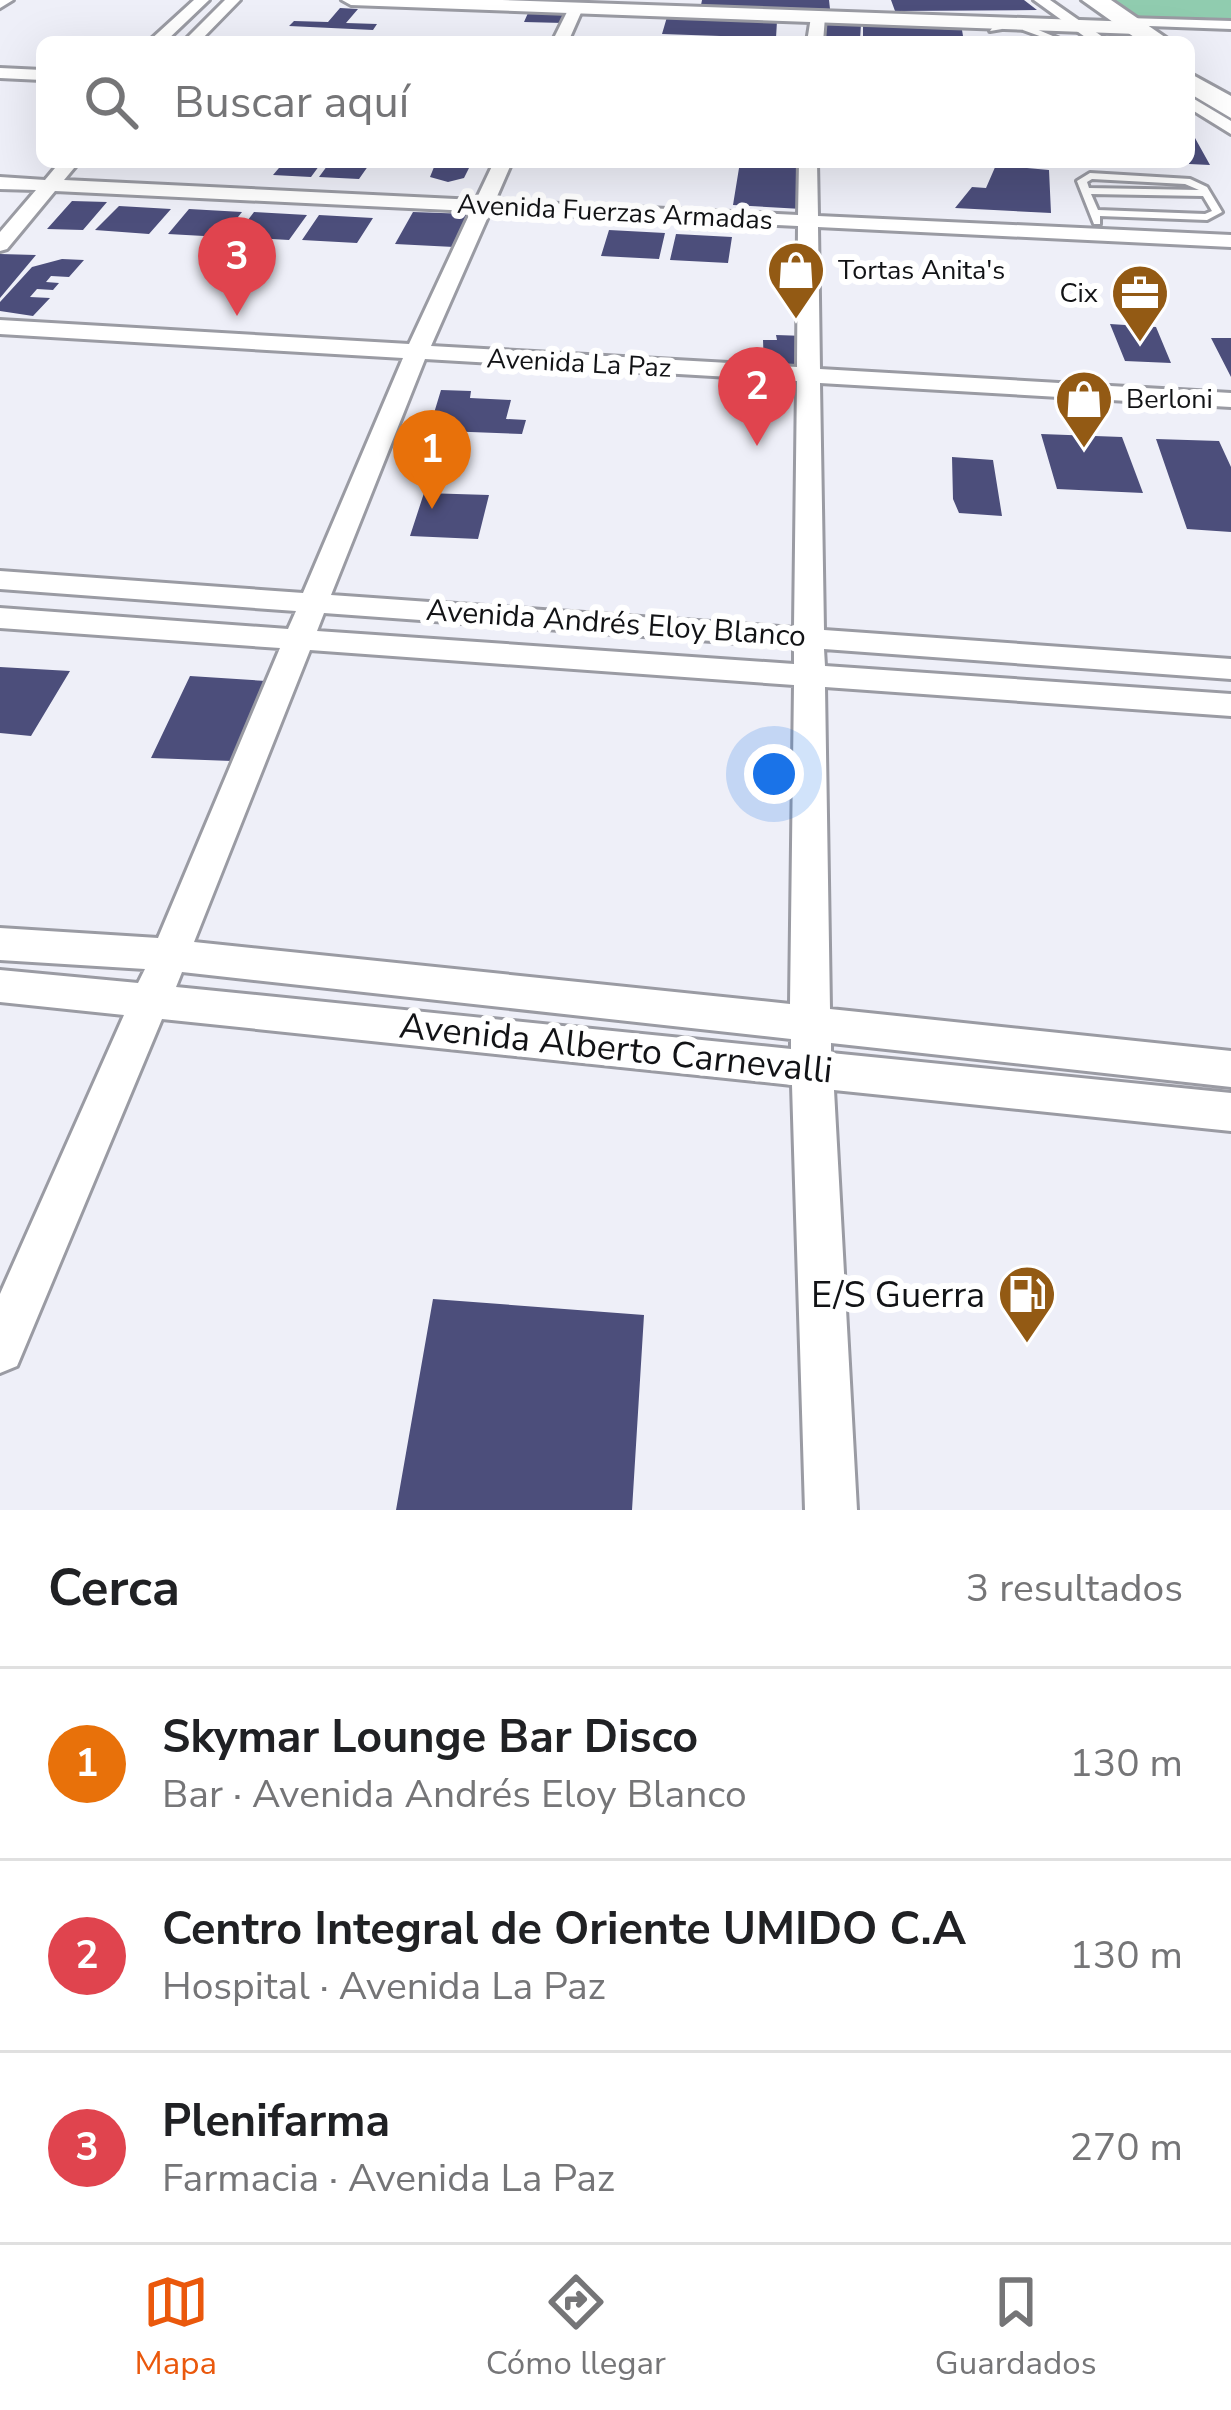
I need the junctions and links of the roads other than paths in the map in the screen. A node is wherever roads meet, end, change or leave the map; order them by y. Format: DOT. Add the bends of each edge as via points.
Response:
graph roads {
  1 [pos="202,0"];
  2 [pos="233,0"];
  3 [pos="351,0"];
  4 [pos="507,0"];
  5 [pos="1041,0"];
  6 [pos="576,8"];
  7 [pos="818,17"];
  8 [pos="940,20"];
  9 [pos="1106,24"];
  10 [pos="1026,27"];
  11 [pos="970,28"];
  12 [pos="1231,28"];
  13 [pos="163,36"];
  14 [pos="197,36"];
  15 [pos="563,36"];
  16 [pos="815,36"];
  17 [pos="1048,36"];
  18 [pos="1195,65"];
  19 [pos="0,70"];
  20 [pos="36,72"];
  21 [pos="1195,88"];
  22 [pos="1231,88"];
  23 [pos="1195,104"];
  24 [pos="1224,120"];
  25 [pos="500,168"];
  26 [pos="808,168"];
  27 [pos="0,170"];
  28 [pos="39,175"];
  29 [pos="485,200"];
  30 [pos="0,205"];
  31 [pos="1091,207"];
  32 [pos="808,216"];
  33 [pos="1231,228"];
  34 [pos="1231,241"];
  35 [pos="0,245"];
  36 [pos="0,326"];
  37 [pos="0,349"];
  38 [pos="412,364"];
  39 [pos="807,386"];
  40 [pos="1231,400"];
  41 [pos="1231,418"];
  42 [pos="0,580"];
  43 [pos="314,603"];
  44 [pos="0,618"];
  45 [pos="806,635"];
  46 [pos="300,639"];
  47 [pos="1231,669"];
  48 [pos="806,671"];
  49 [pos="1231,705"];
  50 [pos="0,944"];
  51 [pos="170,955"];
  52 [pos="0,986"];
  53 [pos="151,1000"];
  54 [pos="810,1025"];
  55 [pos="813,1067"];
  56 [pos="1231,1069"];
  57 [pos="1231,1112"];
  58 [pos="0,1349"];
  59 [pos="831,1510"];
  1 -- 13 [label="street"];
  2 -- 14 [label="street"];
  3 -- 6 [label="street"];
  4 -- 9 [label="street"];
  5 -- 9 [label="street"];
  6 -- 7 [label="street"];
  6 -- 15 [label="street"];
  7 -- 8 [label="street"];
  7 -- 16 [label="street"];
  8 -- 10 [label="street"];
  8 -- 11 [label="lane"];
  9 -- 10 [label="street"];
  9 -- 12 [label="street"];
  10 -- 17 [label="lane"];
  18 -- 22 [label="highway"];
  19 -- 20 [label="street"];
  21 -- 24 [label="highway"];
  23 -- 24 [label="street"];
  25 -- 29 [label="street"];
  26 -- 32 [label="street"];
  27 -- 28 [label="street, Avenida Fuerzas Armadas"];
  28 -- 29 [label="street, Avenida Fuerzas Armadas"];
  28 -- 30 [label="street"];
  28 -- 35 [label="street"];
  29 -- 32 [label="street, Avenida Fuerzas Armadas"];
  29 -- 38 [label="street"];
  31 -- 31 [label="lane" via="1206,193 1214,207"];
  31 -- 32 [label="street, Avenida Fuerzas Armadas"];
  31 -- 33 [label="street, Avenida Fuerzas Armadas"];
  32 -- 34 [label="street, Avenida Fuerzas Armadas"];
  32 -- 39 [label="street"];
  36 -- 38 [label="street, Avenida La Paz"];
  37 -- 38 [label="street, Avenida La Paz"];
  38 -- 39 [label="street, Avenida La Paz"];
  38 -- 43 [label="street"];
  39 -- 40 [label="street, Avenida La Paz"];
  39 -- 41 [label="street, Avenida La Paz"];
  39 -- 45 [label="street"];
  42 -- 43 [label="street, Avenida Andrés Eloy Blanco"];
  43 -- 45 [label="street, Avenida Andrés Eloy Blanco"];
  43 -- 46 [label="street"];
  44 -- 46 [label="street, Avenida Andrés Eloy Blanco"];
  45 -- 47 [label="street, Avenida Andrés Eloy Blanco"];
  45 -- 48 [label="street"];
  46 -- 48 [label="street, Avenida Andrés Eloy Blanco"];
  46 -- 51 [label="street"];
  48 -- 49 [label="street, Avenida Andrés Eloy Blanco"];
  48 -- 54 [label="street"];
  50 -- 51 [label="street, Avenida Alberto Carnevalli"];
  51 -- 53 [label="street"];
  51 -- 54 [label="street, Avenida Alberto Carnevalli"];
  52 -- 53 [label="street, Avenida Alberto Carnevalli"];
  53 -- 55 [label="street, Avenida Alberto Carnevalli"];
  53 -- 58 [label="street"];
  54 -- 55 [label="street"];
  54 -- 56 [label="street, Avenida Alberto Carnevalli"];
  55 -- 57 [label="street, Avenida Alberto Carnevalli"];
  55 -- 59 [label="street"];
}
